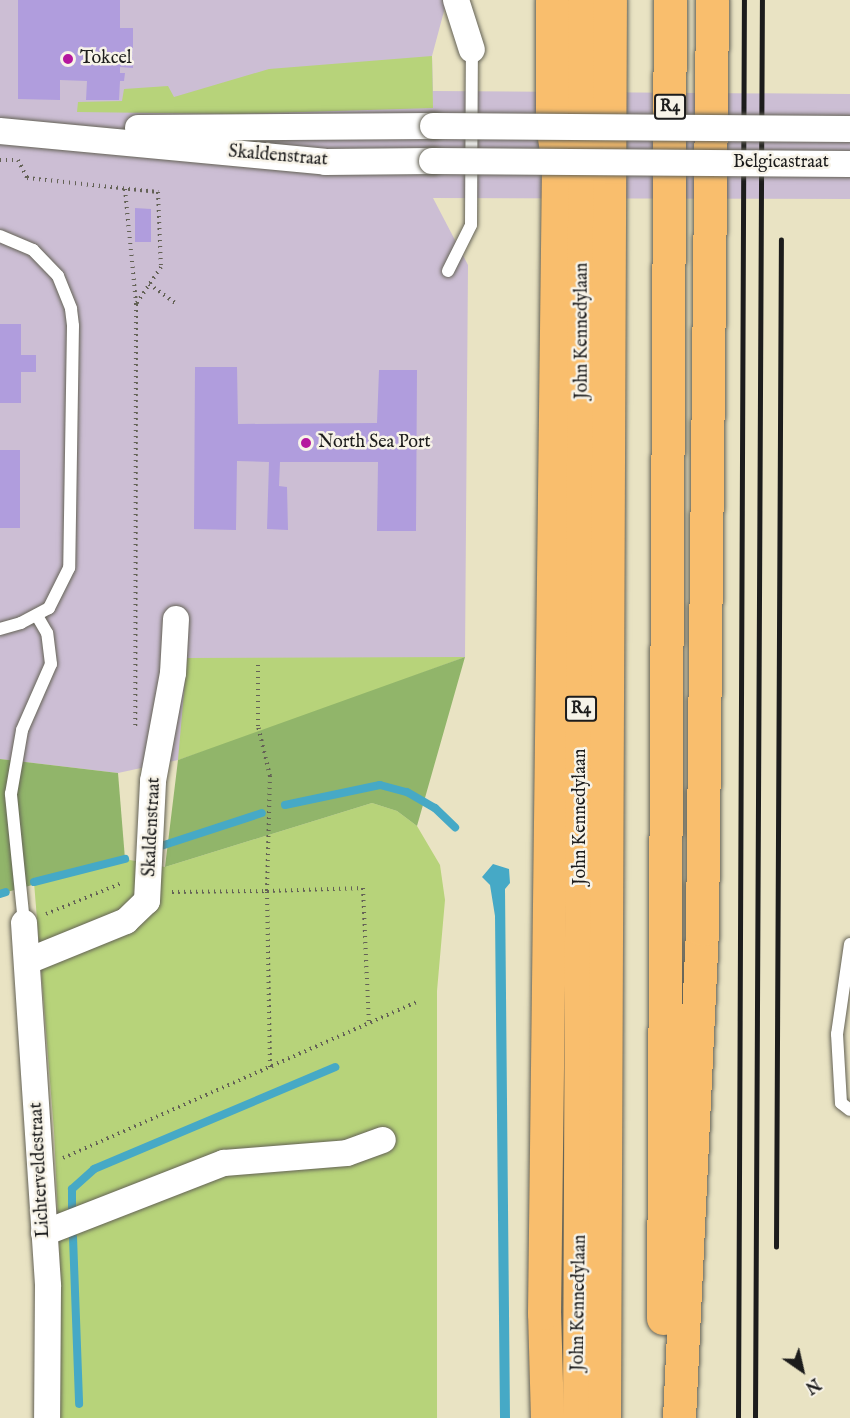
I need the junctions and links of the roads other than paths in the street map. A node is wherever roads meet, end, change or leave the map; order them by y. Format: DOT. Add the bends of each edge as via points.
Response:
graph roads {
  1 [pos="456,0"];
  2 [pos="552,0"];
  3 [pos="585,0"];
  4 [pos="610,0"];
  5 [pos="670,0"];
  6 [pos="712,0"];
  7 [pos="471,50"];
  8 [pos="552,127"];
  9 [pos="712,128"];
  10 [pos="850,129"];
  11 [pos="0,130"];
  12 [pos="711,163"];
  13 [pos="850,164"];
  14 [pos="557,175"];
  15 [pos="0,236"];
  16 [pos="448,271"];
  17 [pos="37,615"];
  18 [pos="176,619"];
  19 [pos="0,629"];
  20 [pos="24,923"];
  21 [pos="552,933"];
  22 [pos="850,944"];
  23 [pos="28,961"];
  24 [pos="850,1110"];
  25 [pos="383,1140"];
  26 [pos="582,1209"];
  27 [pos="45,1233"];
  28 [pos="47,1418"];
  29 [pos="547,1418"];
  30 [pos="579,1418"];
  31 [pos="604,1418"];
  32 [pos="662,1418"];
  33 [pos="679,1418"];
  1 -- 7 [label="street"];
  2 -- 8 [label="highway"];
  3 -- 26 [label="highway, John Kennedylaan / R4"];
  4 -- 31 [label="highway, John Kennedylaan / R4"];
  5 -- 32 [label="highway, R4"];
  6 -- 9 [label="highway, R4"];
  7 -- 16 [label="lane" via="471,225"];
  8 -- 9 [label="street, Belgicastraat, bridge"];
  8 -- 11 [label="street, Skaldenstraat, bridge"];
  8 -- 14 [label="highway"];
  9 -- 10 [label="street, Belgicastraat, bridge"];
  9 -- 12 [label="highway"];
  11 -- 14 [label="street, Skaldenstraat, bridge" via="325,162 432,161"];
  12 -- 13 [label="street, Belgicastraat, bridge"];
  12 -- 14 [label="street, Belgicastraat, bridge"];
  12 -- 33 [label="highway" via="702,929"];
  14 -- 21 [label="highway"];
  15 -- 17 [label="lane" via="18,242 47,262 58,276 71,309 69,568 49,608"];
  17 -- 19 [label="lane"];
  17 -- 20 [label="lane" via="47,633 51,664 22,730 11,794"];
  18 -- 23 [label="street, Skaldenstraat" via="173,673 153,781 150,892 139,911 126,921"];
  20 -- 23 [label="street, Lichterveldestraat"];
  21 -- 26 [label="highway" via="563,1024 566,1120"];
  21 -- 29 [label="highway" via="544,1313"];
  22 -- 24 [label="lane" via="837,1034 841,1103"];
  23 -- 27 [label="street, Lichterveldestraat"];
  25 -- 27 [label="street" via="347,1153 224,1162"];
  26 -- 30 [label="highway, John Kennedylaan / R4"];
  27 -- 28 [label="street, Lichterveldestraat"];
}
